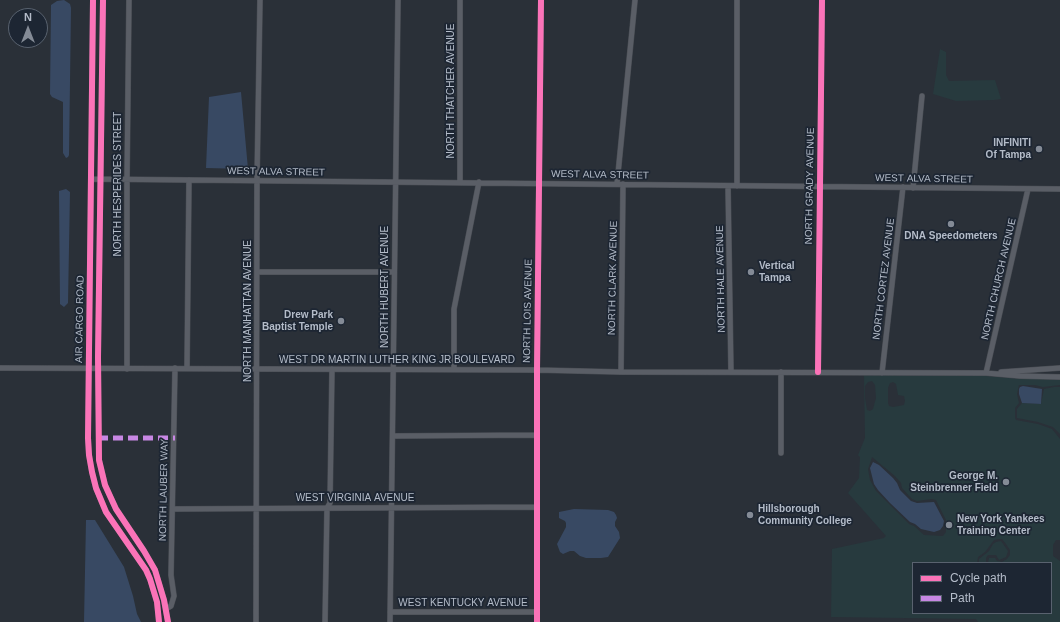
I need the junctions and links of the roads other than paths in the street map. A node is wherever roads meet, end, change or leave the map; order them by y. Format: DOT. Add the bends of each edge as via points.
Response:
graph roads {
  1 [pos="93,0"];
  2 [pos="103,0"];
  3 [pos="130,0"];
  4 [pos="260,0"];
  5 [pos="398,0"];
  6 [pos="460,0"];
  7 [pos="541,0"];
  8 [pos="635,0"];
  9 [pos="737,0"];
  10 [pos="822,0"];
  11 [pos="922,96"];
  12 [pos="92,178"];
  13 [pos="100,179"];
  14 [pos="127,179"];
  15 [pos="189,180"];
  16 [pos="257,180"];
  17 [pos="395,182"];
  18 [pos="460,182"];
  19 [pos="480,182"];
  20 [pos="539,183"];
  21 [pos="617,184"];
  22 [pos="624,184"];
  23 [pos="728,186"];
  24 [pos="737,186"];
  25 [pos="820,186"];
  26 [pos="903,188"];
  27 [pos="913,188"];
  28 [pos="1028,189"];
  29 [pos="1060,189"];
  30 [pos="257,272"];
  31 [pos="394,272"];
  32 [pos="0,368"];
  33 [pos="89,368"];
  34 [pos="98,368"];
  35 [pos="175,368"];
  36 [pos="186,368"];
  37 [pos="1060,368"];
  38 [pos="127,369"];
  39 [pos="257,369"];
  40 [pos="332,369"];
  41 [pos="394,369"];
  42 [pos="454,369"];
  43 [pos="537,370"];
  44 [pos="621,372"];
  45 [pos="731,372"];
  46 [pos="781,372"];
  47 [pos="818,372"];
  48 [pos="882,373"];
  49 [pos="986,373"];
  50 [pos="1060,377"];
  51 [pos="537,435"];
  52 [pos="393,436"];
  53 [pos="781,453"];
  54 [pos="391,507"];
  55 [pos="537,507"];
  56 [pos="256,508"];
  57 [pos="327,508"];
  58 [pos="173,509"];
  59 [pos="166,608"];
  60 [pos="390,612"];
  61 [pos="537,612"];
  62 [pos="159,622"];
  63 [pos="168,622"];
  64 [pos="256,622"];
  65 [pos="325,622"];
  66 [pos="390,622"];
  67 [pos="536,622"];
  1 -- 12 [label="street, AIR CARGO ROAD"];
  2 -- 13 [label="street, AIR CARGO ROAD"];
  3 -- 14 [label="street, NORTH HESPERIDES STREET"];
  4 -- 16 [label="street, NORTH MANHATTAN AVENUE"];
  5 -- 17 [label="street, NORTH HUBERT AVENUE"];
  6 -- 18 [label="street, NORTH THATCHER AVENUE"];
  7 -- 20 [label="street, NORTH LOIS AVENUE"];
  8 -- 21 [label="street"];
  9 -- 24 [label="street"];
  10 -- 25 [label="street, NORTH GRADY AVENUE"];
  11 -- 27 [label="street"];
  12 -- 13 [label="street, WEST ALVA STREET"];
  12 -- 33 [label="street, AIR CARGO ROAD"];
  13 -- 14 [label="street, WEST ALVA STREET"];
  13 -- 34 [label="street, AIR CARGO ROAD"];
  14 -- 15 [label="street, WEST ALVA STREET"];
  14 -- 38 [label="street, NORTH HESPERIDES STREET"];
  15 -- 16 [label="street, WEST ALVA STREET"];
  15 -- 36 [label="street"];
  16 -- 17 [label="street, WEST ALVA STREET"];
  16 -- 30 [label="street, NORTH MANHATTAN AVENUE"];
  17 -- 18 [label="street, WEST ALVA STREET"];
  17 -- 31 [label="street, NORTH HUBERT AVENUE"];
  18 -- 19 [label="street, WEST ALVA STREET"];
  19 -- 20 [label="street, WEST ALVA STREET"];
  19 -- 42 [label="street" via="454,309"];
  20 -- 21 [label="street, WEST ALVA STREET"];
  20 -- 43 [label="street, NORTH LOIS AVENUE"];
  21 -- 22 [label="street, WEST ALVA STREET"];
  22 -- 23 [label="street, WEST ALVA STREET"];
  22 -- 44 [label="street, NORTH CLARK AVENUE"];
  23 -- 24 [label="street, WEST ALVA STREET"];
  23 -- 45 [label="street, NORTH HALE AVENUE"];
  24 -- 25 [label="street, WEST ALVA STREET"];
  25 -- 26 [label="street, WEST ALVA STREET"];
  25 -- 47 [label="street, NORTH GRADY AVENUE"];
  26 -- 27 [label="street, WEST ALVA STREET"];
  26 -- 48 [label="street, NORTH CORTEZ AVENUE"];
  27 -- 28 [label="street, WEST ALVA STREET"];
  28 -- 29 [label="street, WEST ALVA STREET"];
  28 -- 49 [label="street, NORTH CHURCH AVENUE"];
  30 -- 31 [label="street"];
  30 -- 39 [label="street, NORTH MANHATTAN AVENUE"];
  31 -- 41 [label="street, NORTH HUBERT AVENUE"];
  32 -- 33 [label="street, WEST DR MARTIN LUTHER KING JR BOULEVARD"];
  33 -- 34 [label="street, WEST DR MARTIN LUTHER KING JR BOULEVARD"];
  33 -- 62 [label="street, AIR CARGO ROAD" via="88,438 96,488 106,512 148,574 157,602"];
  34 -- 38 [label="street, WEST DR MARTIN LUTHER KING JR BOULEVARD"];
  34 -- 59 [label="street, AIR CARGO ROAD" via="98,449 102,477 116,509 155,570"];
  35 -- 36 [label="street, WEST DR MARTIN LUTHER KING JR BOULEVARD"];
  35 -- 38 [label="street, WEST DR MARTIN LUTHER KING JR BOULEVARD"];
  35 -- 58 [label="street, NORTH LAUBER WAY"];
  36 -- 39 [label="street, WEST DR MARTIN LUTHER KING JR BOULEVARD"];
  37 -- 49 [label="street, WEST DR MARTIN LUTHER KING JR BOULEVARD"];
  39 -- 40 [label="street, WEST DR MARTIN LUTHER KING JR BOULEVARD"];
  39 -- 56 [label="street, NORTH MANHATTAN AVENUE"];
  40 -- 41 [label="street, WEST DR MARTIN LUTHER KING JR BOULEVARD"];
  40 -- 57 [label="street" via="330,503"];
  41 -- 42 [label="street, WEST DR MARTIN LUTHER KING JR BOULEVARD"];
  41 -- 52 [label="street, NORTH HUBERT AVENUE"];
  42 -- 43 [label="street, WEST DR MARTIN LUTHER KING JR BOULEVARD"];
  43 -- 44 [label="street, WEST DR MARTIN LUTHER KING JR BOULEVARD"];
  43 -- 51 [label="street, NORTH LOIS AVENUE"];
  44 -- 45 [label="street, WEST DR MARTIN LUTHER KING JR BOULEVARD"];
  45 -- 46 [label="street, WEST DR MARTIN LUTHER KING JR BOULEVARD"];
  46 -- 47 [label="street, WEST DR MARTIN LUTHER KING JR BOULEVARD"];
  46 -- 53 [label="street"];
  47 -- 48 [label="street, WEST DR MARTIN LUTHER KING JR BOULEVARD"];
  48 -- 49 [label="street, WEST DR MARTIN LUTHER KING JR BOULEVARD"];
  49 -- 50 [label="street, WEST DR MARTIN LUTHER KING JR BOULEVARD"];
  51 -- 52 [label="street"];
  51 -- 55 [label="street, NORTH LOIS AVENUE"];
  52 -- 54 [label="street, NORTH HUBERT AVENUE"];
  54 -- 55 [label="street, WEST VIRGINIA AVENUE"];
  54 -- 57 [label="street, WEST VIRGINIA AVENUE"];
  54 -- 60 [label="street, NORTH HUBERT AVENUE"];
  55 -- 61 [label="street, NORTH LOIS AVENUE"];
  56 -- 57 [label="street, WEST VIRGINIA AVENUE"];
  56 -- 58 [label="street, WEST VIRGINIA AVENUE"];
  56 -- 64 [label="street, NORTH MANHATTAN AVENUE"];
  57 -- 65 [label="street"];
  58 -- 59 [label="street, NORTH LAUBER WAY" via="174,596 171,606"];
  59 -- 63 [label="street, AIR CARGO ROAD"];
  60 -- 61 [label="street, WEST KENTUCKY AVENUE"];
  60 -- 66 [label="street, NORTH HUBERT AVENUE"];
  61 -- 67 [label="street, NORTH LOIS AVENUE"];
}
